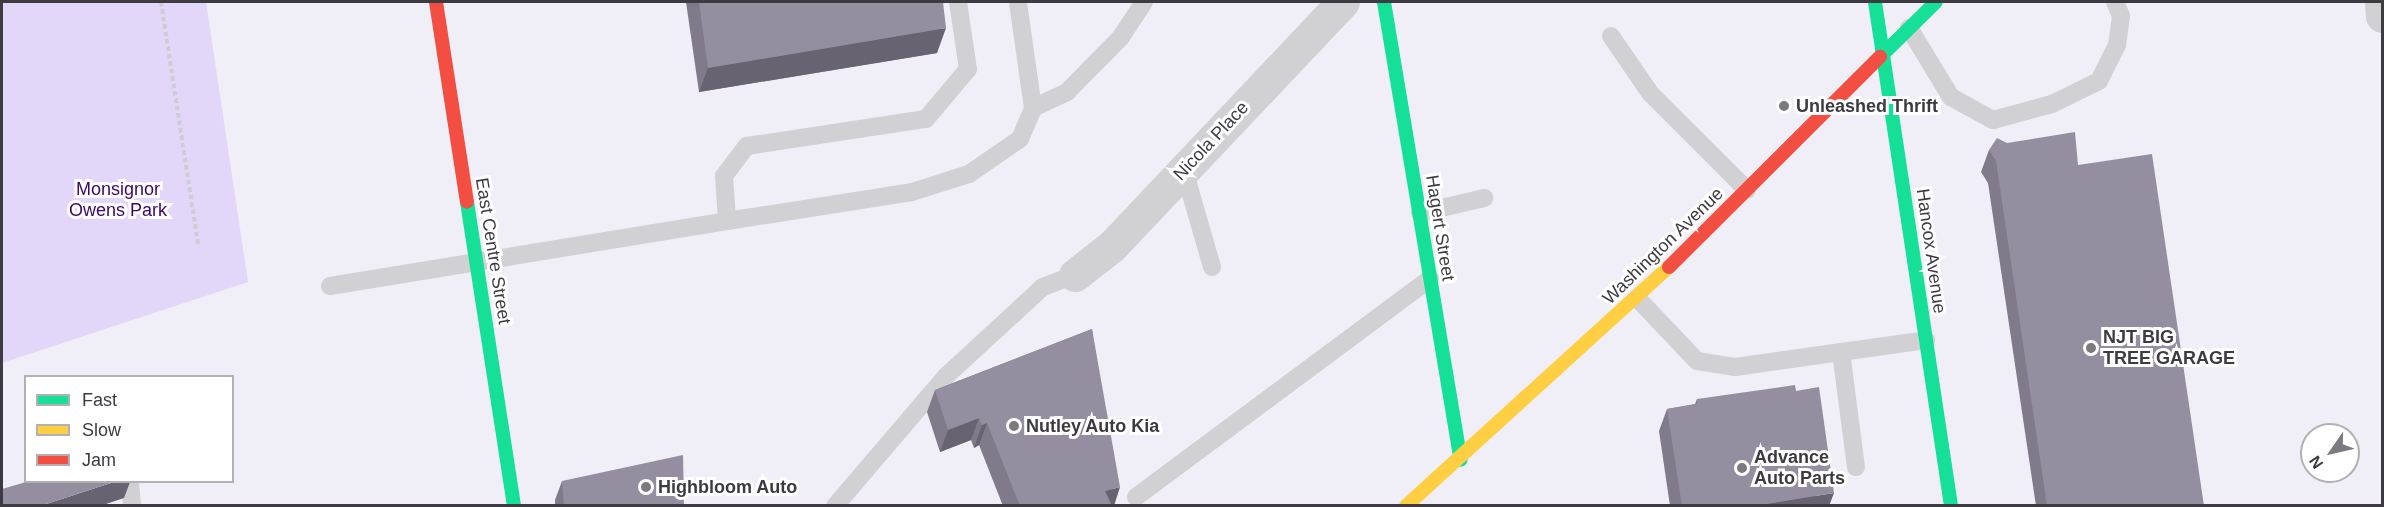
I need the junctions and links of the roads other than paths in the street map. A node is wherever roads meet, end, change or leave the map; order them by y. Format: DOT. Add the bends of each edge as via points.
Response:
graph roads {
  1 [pos="436,2"];
  2 [pos="958,2"];
  3 [pos="1018,2"];
  4 [pos="1144,2"];
  5 [pos="1343,2"];
  6 [pos="1384,2"];
  7 [pos="1875,2"];
  8 [pos="1936,2"];
  9 [pos="2115,2"];
  10 [pos="2380,2"];
  11 [pos="2382,16"];
  12 [pos="1909,28"];
  13 [pos="1611,36"];
  14 [pos="1884,54"];
  15 [pos="1033,108"];
  16 [pos="1184,170"];
  17 [pos="1747,189"];
  18 [pos="1484,198"];
  19 [pos="1420,213"];
  20 [pos="727,221"];
  21 [pos="476,262"];
  22 [pos="1212,267"];
  23 [pos="1075,275"];
  24 [pos="1430,279"];
  25 [pos="330,285"];
  26 [pos="1637,298"];
  27 [pos="1926,340"];
  28 [pos="1841,352"];
  29 [pos="1461,460"];
  30 [pos="1856,467"];
  31 [pos="130,483"];
  32 [pos="1136,497"];
  33 [pos="132,506"];
  34 [pos="514,506"];
  35 [pos="835,506"];
  36 [pos="1406,506"];
  37 [pos="1951,506"];
  1 -- 21 [label="street, East Centre Street"];
  2 -- 20 [label="lane" via="968,69 926,119 747,146 724,176"];
  3 -- 15 [label="lane"];
  4 -- 15 [label="lane" via="1121,37 1067,92"];
  5 -- 16 [label="street, Nicola Place"];
  6 -- 19 [label="street, Hagert Street"];
  7 -- 14 [label="street, Hancox Avenue"];
  8 -- 12 [label="street, Washington Avenue"];
  9 -- 12 [label="lane" via="2121,16 2117,45 2099,81 2052,104 1993,120 1951,97"];
  10 -- 11 [label="street"];
  12 -- 14 [label="street, Washington Avenue"];
  13 -- 17 [label="lane" via="1650,93"];
  14 -- 17 [label="street, Washington Avenue"];
  14 -- 27 [label="street, Hancox Avenue"];
  15 -- 20 [label="lane" via="1020,139 969,174 912,192"];
  16 -- 22 [label="lane"];
  16 -- 23 [label="street, Nicola Place" via="1112,246"];
  17 -- 26 [label="street, Washington Avenue"];
  18 -- 19 [label="lane"];
  19 -- 24 [label="street, Hagert Street"];
  20 -- 21 [label="lane"];
  21 -- 25 [label="lane"];
  21 -- 34 [label="street, East Centre Street"];
  23 -- 35 [label="lane" via="1043,288 945,377"];
  24 -- 29 [label="street, Hagert Street"];
  24 -- 32 [label="lane"];
  26 -- 28 [label="lane" via="1697,361 1736,367"];
  26 -- 29 [label="street, Washington Avenue"];
  27 -- 28 [label="lane"];
  27 -- 37 [label="street, Hancox Avenue"];
  28 -- 30 [label="lane"];
  29 -- 36 [label="street, Washington Avenue"];
  31 -- 33 [label="lane"];
}
